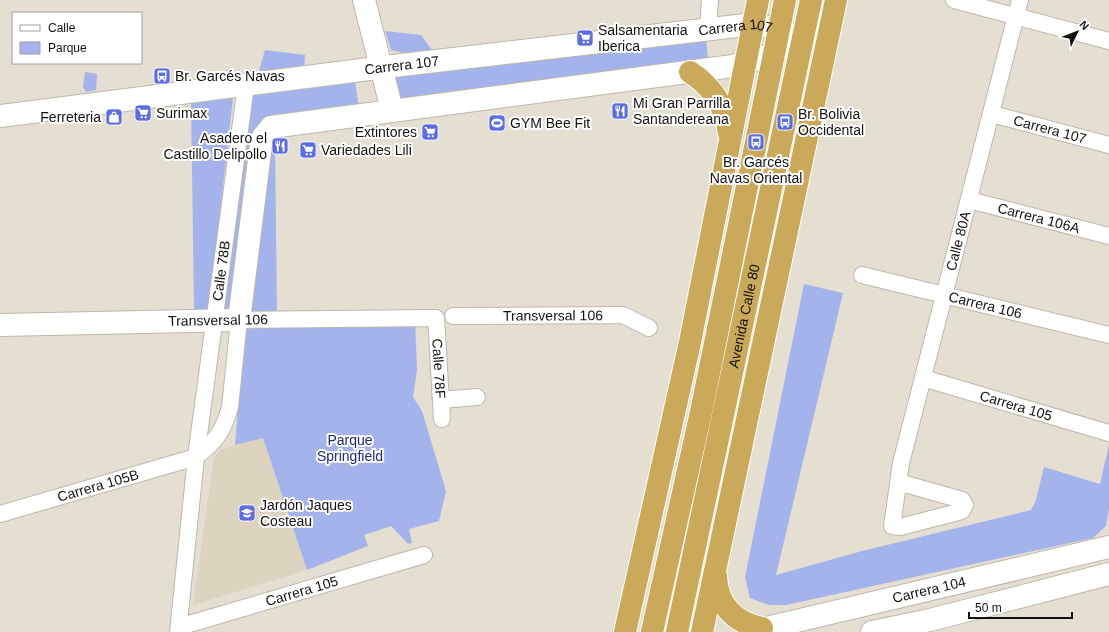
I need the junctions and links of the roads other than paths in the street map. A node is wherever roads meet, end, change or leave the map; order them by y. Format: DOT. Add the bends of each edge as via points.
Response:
graph roads {
  1 [pos="364,0"];
  2 [pos="710,0"];
  3 [pos="758,0"];
  4 [pos="785,0"];
  5 [pos="811,0"];
  6 [pos="954,0"];
  7 [pos="1020,0"];
  8 [pos="834,8"];
  9 [pos="1015,17"];
  10 [pos="754,24"];
  11 [pos="779,29"];
  12 [pos="708,30"];
  13 [pos="803,38"];
  14 [pos="1109,41"];
  15 [pos="774,53"];
  16 [pos="746,63"];
  17 [pos="381,68"];
  18 [pos="690,72"];
  19 [pos="246,85"];
  20 [pos="392,110"];
  21 [pos="992,114"];
  22 [pos="0,116"];
  23 [pos="267,130"];
  24 [pos="730,138"];
  25 [pos="1109,145"];
  26 [pos="969,200"];
  27 [pos="1109,236"];
  28 [pos="862,276"];
  29 [pos="945,295"];
  30 [pos="453,316"];
  31 [pos="436,318"];
  32 [pos="214,320"];
  33 [pos="240,320"];
  34 [pos="0,325"];
  35 [pos="649,328"];
  36 [pos="1109,335"];
  37 [pos="690,342"];
  38 [pos="923,378"];
  39 [pos="706,387"];
  40 [pos="477,397"];
  41 [pos="441,400"];
  42 [pos="442,419"];
  43 [pos="1109,433"];
  44 [pos="196,457"];
  45 [pos="898,482"];
  46 [pos="0,514"];
  47 [pos="1109,547"];
  48 [pos="424,555"];
  49 [pos="716,571"];
  50 [pos="1109,574"];
  51 [pos="179,629"];
  52 [pos="756,630"];
  53 [pos="625,632"];
  54 [pos="652,632"];
  55 [pos="677,632"];
  56 [pos="702,632"];
  57 [pos="872,632"];
  1 -- 17 [label="street"];
  2 -- 12 [label="street"];
  3 -- 10 [label="highway"];
  4 -- 11 [label="highway, Avenida Calle 80"];
  5 -- 13 [label="highway, Avenida Calle 80"];
  6 -- 9 [label="street"];
  7 -- 9 [label="street, Calle 80A"];
  8 -- 13 [label="street, Carrera 107"];
  8 -- 49 [label="highway, Avenida Calle 80"];
  9 -- 14 [label="street"];
  9 -- 21 [label="street, Calle 80A"];
  10 -- 11 [label="street, Carrera 107"];
  10 -- 12 [label="street, Carrera 107"];
  10 -- 16 [label="highway"];
  11 -- 13 [label="street, Carrera 107"];
  11 -- 15 [label="highway, Avenida Calle 80"];
  12 -- 17 [label="street, Carrera 107"];
  13 -- 15 [label="street, Carrera 107"];
  13 -- 55 [label="highway, Avenida Calle 80"];
  15 -- 16 [label="street, Carrera 107"];
  15 -- 39 [label="highway, Avenida Calle 80"];
  16 -- 18 [label="street, Carrera 107"];
  16 -- 24 [label="highway"];
  17 -- 19 [label="street, Carrera 107"];
  17 -- 20 [label="street"];
  18 -- 20 [label="street, Carrera 107"];
  18 -- 24 [label="highway" via="709,86 724,109"];
  19 -- 22 [label="street, Carrera 107"];
  19 -- 32 [label="street, Calle 78B"];
  20 -- 23 [label="street, Carrera 107" via="277,125"];
  21 -- 25 [label="street, Carrera 107"];
  21 -- 26 [label="street, Calle 80A"];
  23 -- 33 [label="street, Calle 78B" via="261,144"];
  24 -- 37 [label="highway"];
  26 -- 27 [label="street, Carrera 106A"];
  26 -- 29 [label="street, Calle 80A"];
  28 -- 29 [label="street, Carrera 106"];
  29 -- 36 [label="street, Carrera 106"];
  29 -- 38 [label="street, Calle 80A"];
  30 -- 35 [label="street, Transversal 106" via="623,315"];
  31 -- 33 [label="street, Transversal 106"];
  31 -- 41 [label="street, Calle 78F"];
  32 -- 33 [label="street, Transversal 106"];
  32 -- 34 [label="street, Transversal 106"];
  32 -- 44 [label="street, Calle 78B"];
  33 -- 44 [label="street, Calle 78B" via="230,407 226,421 213,443"];
  37 -- 39 [label="highway"];
  37 -- 53 [label="highway"];
  38 -- 43 [label="street, Carrera 105"];
  38 -- 45 [label="street, Calle 80A"];
  39 -- 54 [label="highway, Avenida Calle 80"];
  40 -- 41 [label="street"];
  41 -- 42 [label="street, Calle 78F"];
  44 -- 46 [label="street, Carrera 105B"];
  44 -- 51 [label="street, Calle 78B"];
  47 -- 52 [label="street, Carrera 104"];
  48 -- 51 [label="street, Carrera 105"];
  49 -- 52 [label="highway" via="716,586 720,600 741,622"];
  49 -- 56 [label="highway, Avenida Calle 80"];
  50 -- 57 [label="street, Carrera 104" via="930,620"];
}
